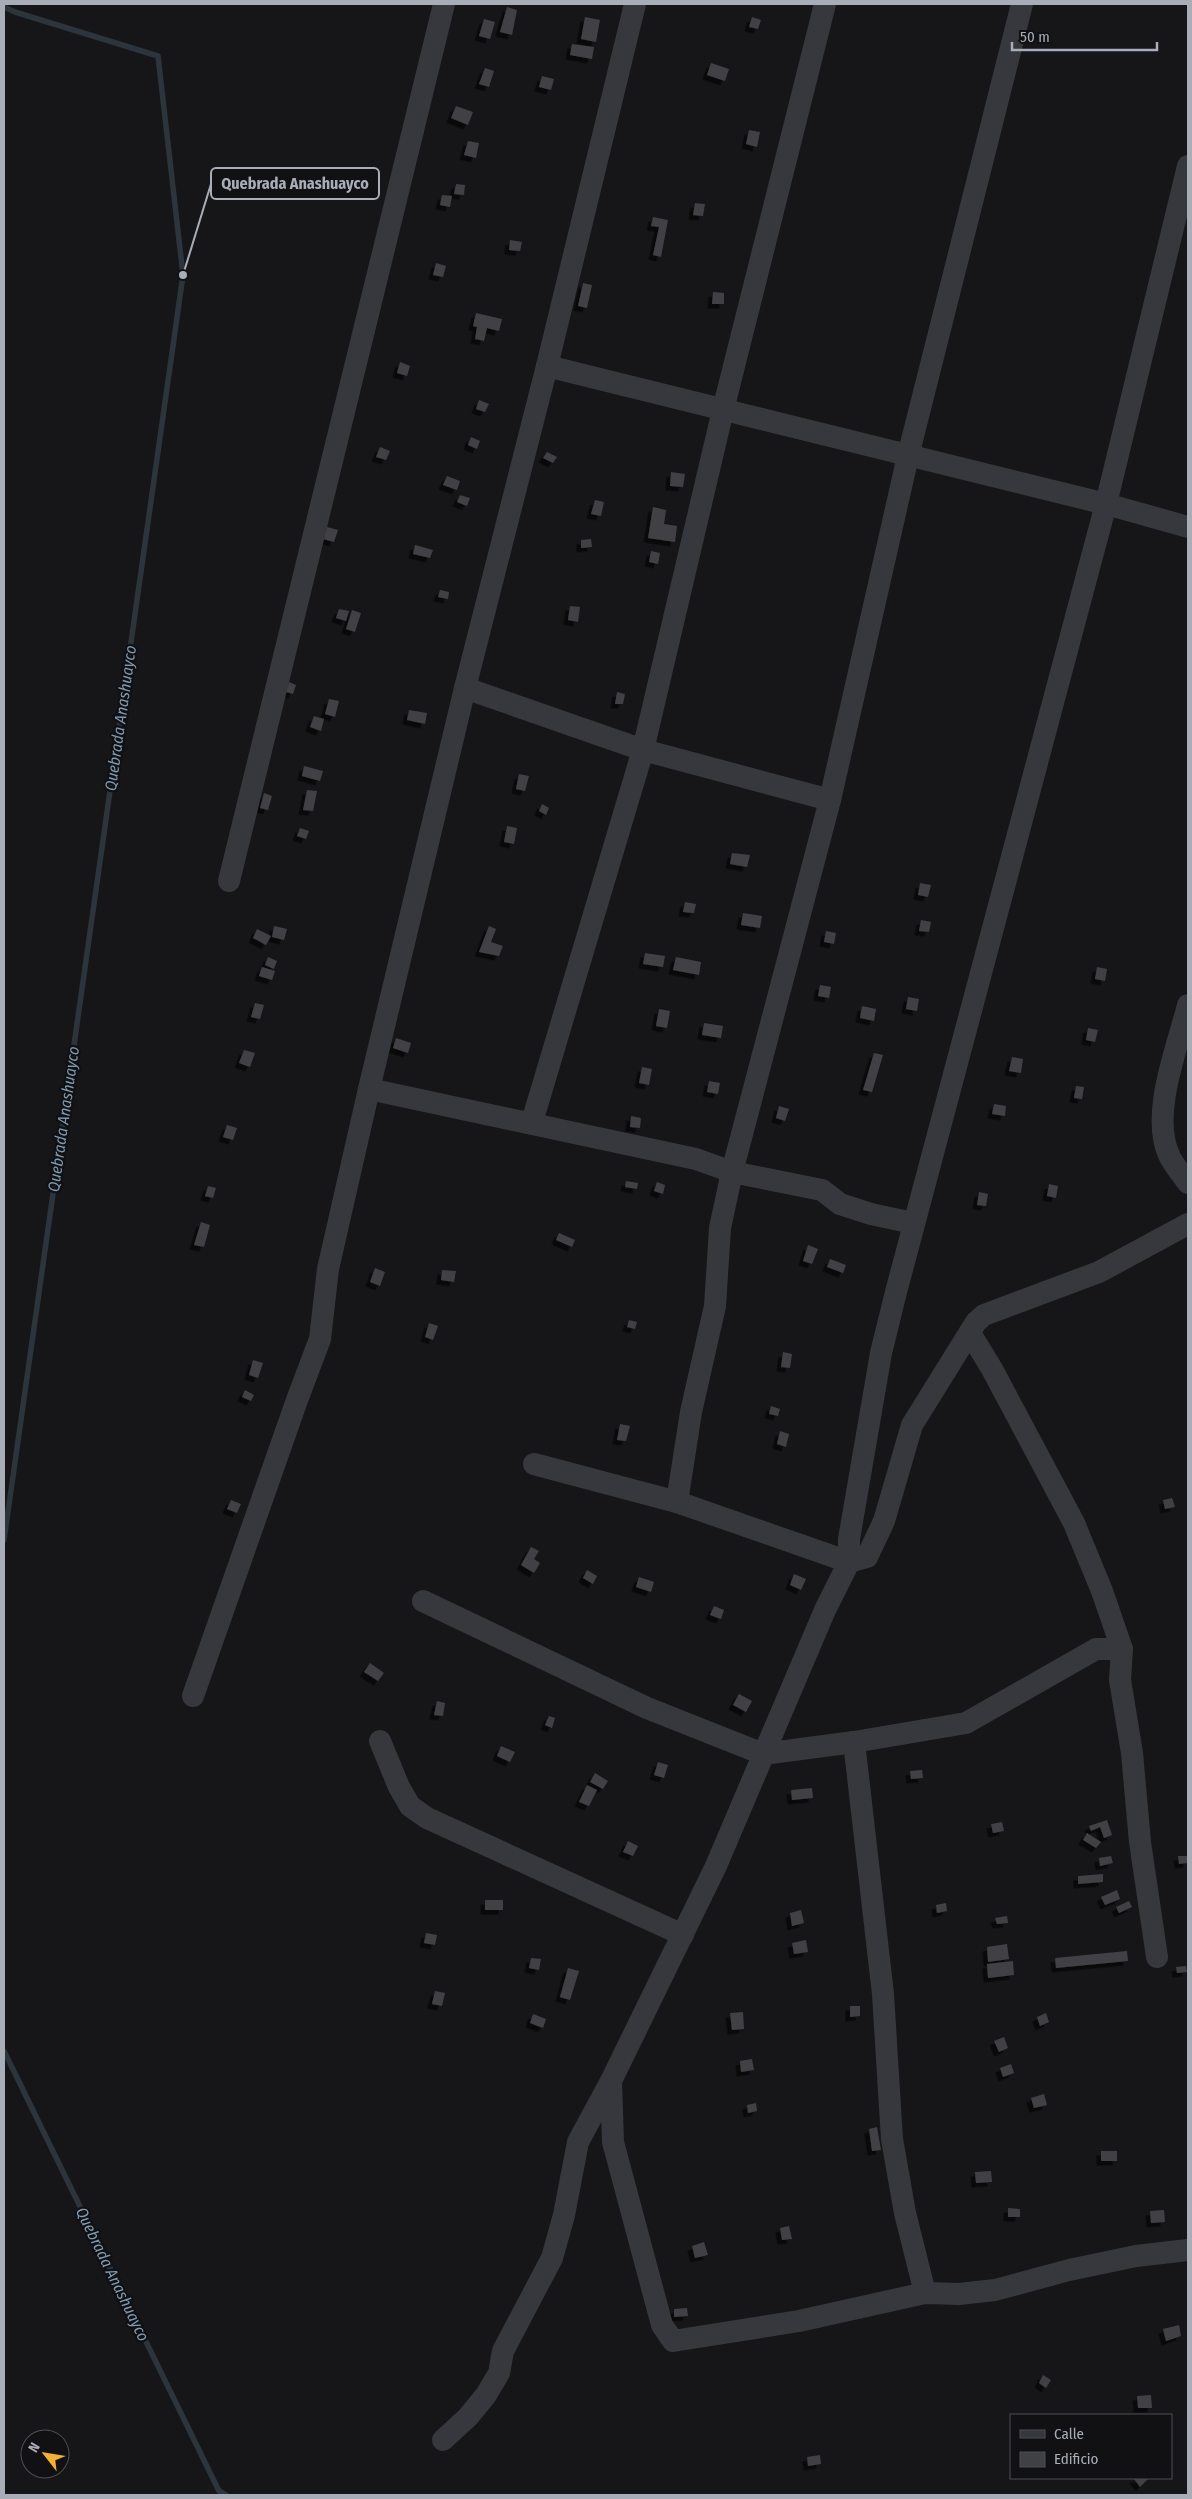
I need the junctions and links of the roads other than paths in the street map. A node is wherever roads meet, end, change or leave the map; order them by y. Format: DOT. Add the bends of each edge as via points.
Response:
graph roads {
  1 [pos="444,4"];
  2 [pos="635,4"];
  3 [pos="825,4"];
  4 [pos="1022,4"];
  5 [pos="1188,166"];
  6 [pos="547,366"];
  7 [pos="723,410"];
  8 [pos="908,456"];
  9 [pos="1106,504"];
  10 [pos="1188,527"];
  11 [pos="465,688"];
  12 [pos="643,750"];
  13 [pos="830,800"];
  14 [pos="229,880"];
  15 [pos="1188,1005"];
  16 [pos="369,1089"];
  17 [pos="532,1122"];
  18 [pos="732,1172"];
  19 [pos="1188,1183"];
  20 [pos="914,1223"];
  21 [pos="1188,1224"];
  22 [pos="970,1333"];
  23 [pos="534,1464"];
  24 [pos="677,1502"];
  25 [pos="849,1562"];
  26 [pos="423,1601"];
  27 [pos="1122,1649"];
  28 [pos="193,1696"];
  29 [pos="380,1741"];
  30 [pos="854,1742"];
  31 [pos="763,1754"];
  32 [pos="683,1935"];
  33 [pos="1157,1957"];
  34 [pos="611,2081"];
  35 [pos="1188,2250"];
  36 [pos="926,2293"];
  37 [pos="442,2440"];
  1 -- 14 [label="street"];
  2 -- 6 [label="street"];
  3 -- 7 [label="street"];
  4 -- 8 [label="street"];
  5 -- 9 [label="street"];
  6 -- 7 [label="street"];
  6 -- 11 [label="street"];
  7 -- 8 [label="street"];
  7 -- 12 [label="street"];
  8 -- 9 [label="street"];
  8 -- 13 [label="street"];
  9 -- 10 [label="street"];
  9 -- 20 [label="street"];
  11 -- 12 [label="street"];
  11 -- 16 [label="street"];
  12 -- 13 [label="street"];
  12 -- 17 [label="street"];
  13 -- 18 [label="street"];
  15 -- 19 [label="street" via="1165,1096 1162,1125 1169,1154"];
  16 -- 17 [label="street"];
  16 -- 28 [label="street" via="328,1270 320,1339"];
  17 -- 18 [label="street" via="696,1158"];
  18 -- 20 [label="street" via="822,1190 840,1204"];
  18 -- 24 [label="street" via="720,1228 715,1306 690,1412"];
  20 -- 25 [label="street" via="881,1353"];
  21 -- 22 [label="street" via="1099,1272 984,1315"];
  22 -- 25 [label="street" via="912,1425 884,1521 867,1557"];
  22 -- 27 [label="street" via="1074,1523"];
  23 -- 24 [label="street"];
  24 -- 25 [label="street"];
  25 -- 31 [label="street"];
  26 -- 31 [label="street" via="647,1708"];
  27 -- 30 [label="street" via="1096,1649 966,1723"];
  27 -- 33 [label="street" via="1120,1680"];
  29 -- 32 [label="street" via="399,1788 410,1806 427,1818"];
  30 -- 31 [label="street"];
  30 -- 36 [label="street" via="883,1994 892,2139 905,2213"];
  31 -- 32 [label="street"];
  32 -- 34 [label="street"];
  34 -- 36 [label="street" via="613,2142 662,2325 673,2341 799,2321"];
  34 -- 37 [label="street" via="578,2142 552,2258 503,2351 499,2373 468,2417"];
  35 -- 36 [label="street" via="1136,2256 995,2290"];
}
